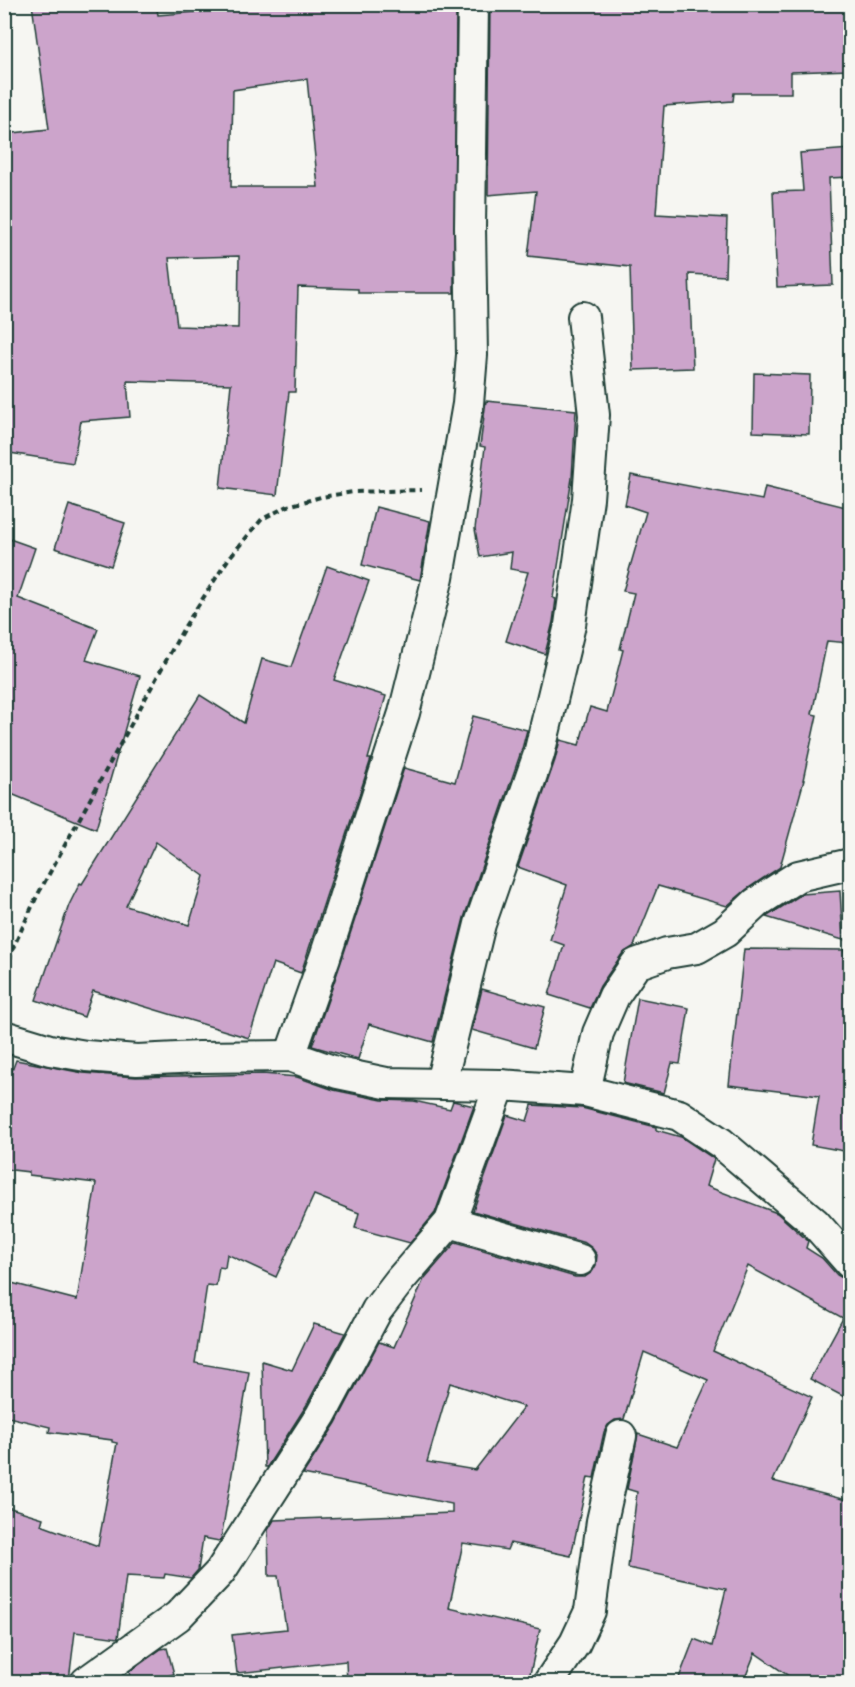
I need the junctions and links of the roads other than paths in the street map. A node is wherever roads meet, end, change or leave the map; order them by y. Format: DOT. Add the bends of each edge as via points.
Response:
graph roads {
  1 [pos="473,4"];
  2 [pos="583,317"];
  3 [pos="850,864"];
  4 [pos="4,1036"];
  5 [pos="290,1056"];
  6 [pos="441,1083"];
  7 [pos="500,1085"];
  8 [pos="585,1091"];
  9 [pos="450,1222"];
  10 [pos="580,1260"];
  11 [pos="850,1263"];
  12 [pos="621,1436"];
  13 [pos="86,1683"];
  14 [pos="549,1683"];
  1 -- 5 [label="street" via="472,355 468,404 438,577 404,713"];
  2 -- 6 [label="street" via="594,415 588,499 570,625 539,754 480,924"];
  3 -- 8 [label="street" via="798,876 756,903 725,932 697,948 636,964 614,996 598,1034"];
  4 -- 5 [label="street" via="50,1050 137,1060"];
  5 -- 6 [label="street" via="338,1073 386,1083"];
  6 -- 7 [label="street"];
  7 -- 8 [label="street"];
  7 -- 9 [label="street"];
  8 -- 11 [label="street" via="679,1115 721,1143 815,1223"];
  9 -- 10 [label="street"];
  9 -- 13 [label="street" via="377,1310 321,1415 219,1572 178,1616"];
  12 -- 14 [label="street" via="602,1521 591,1611"];
}
